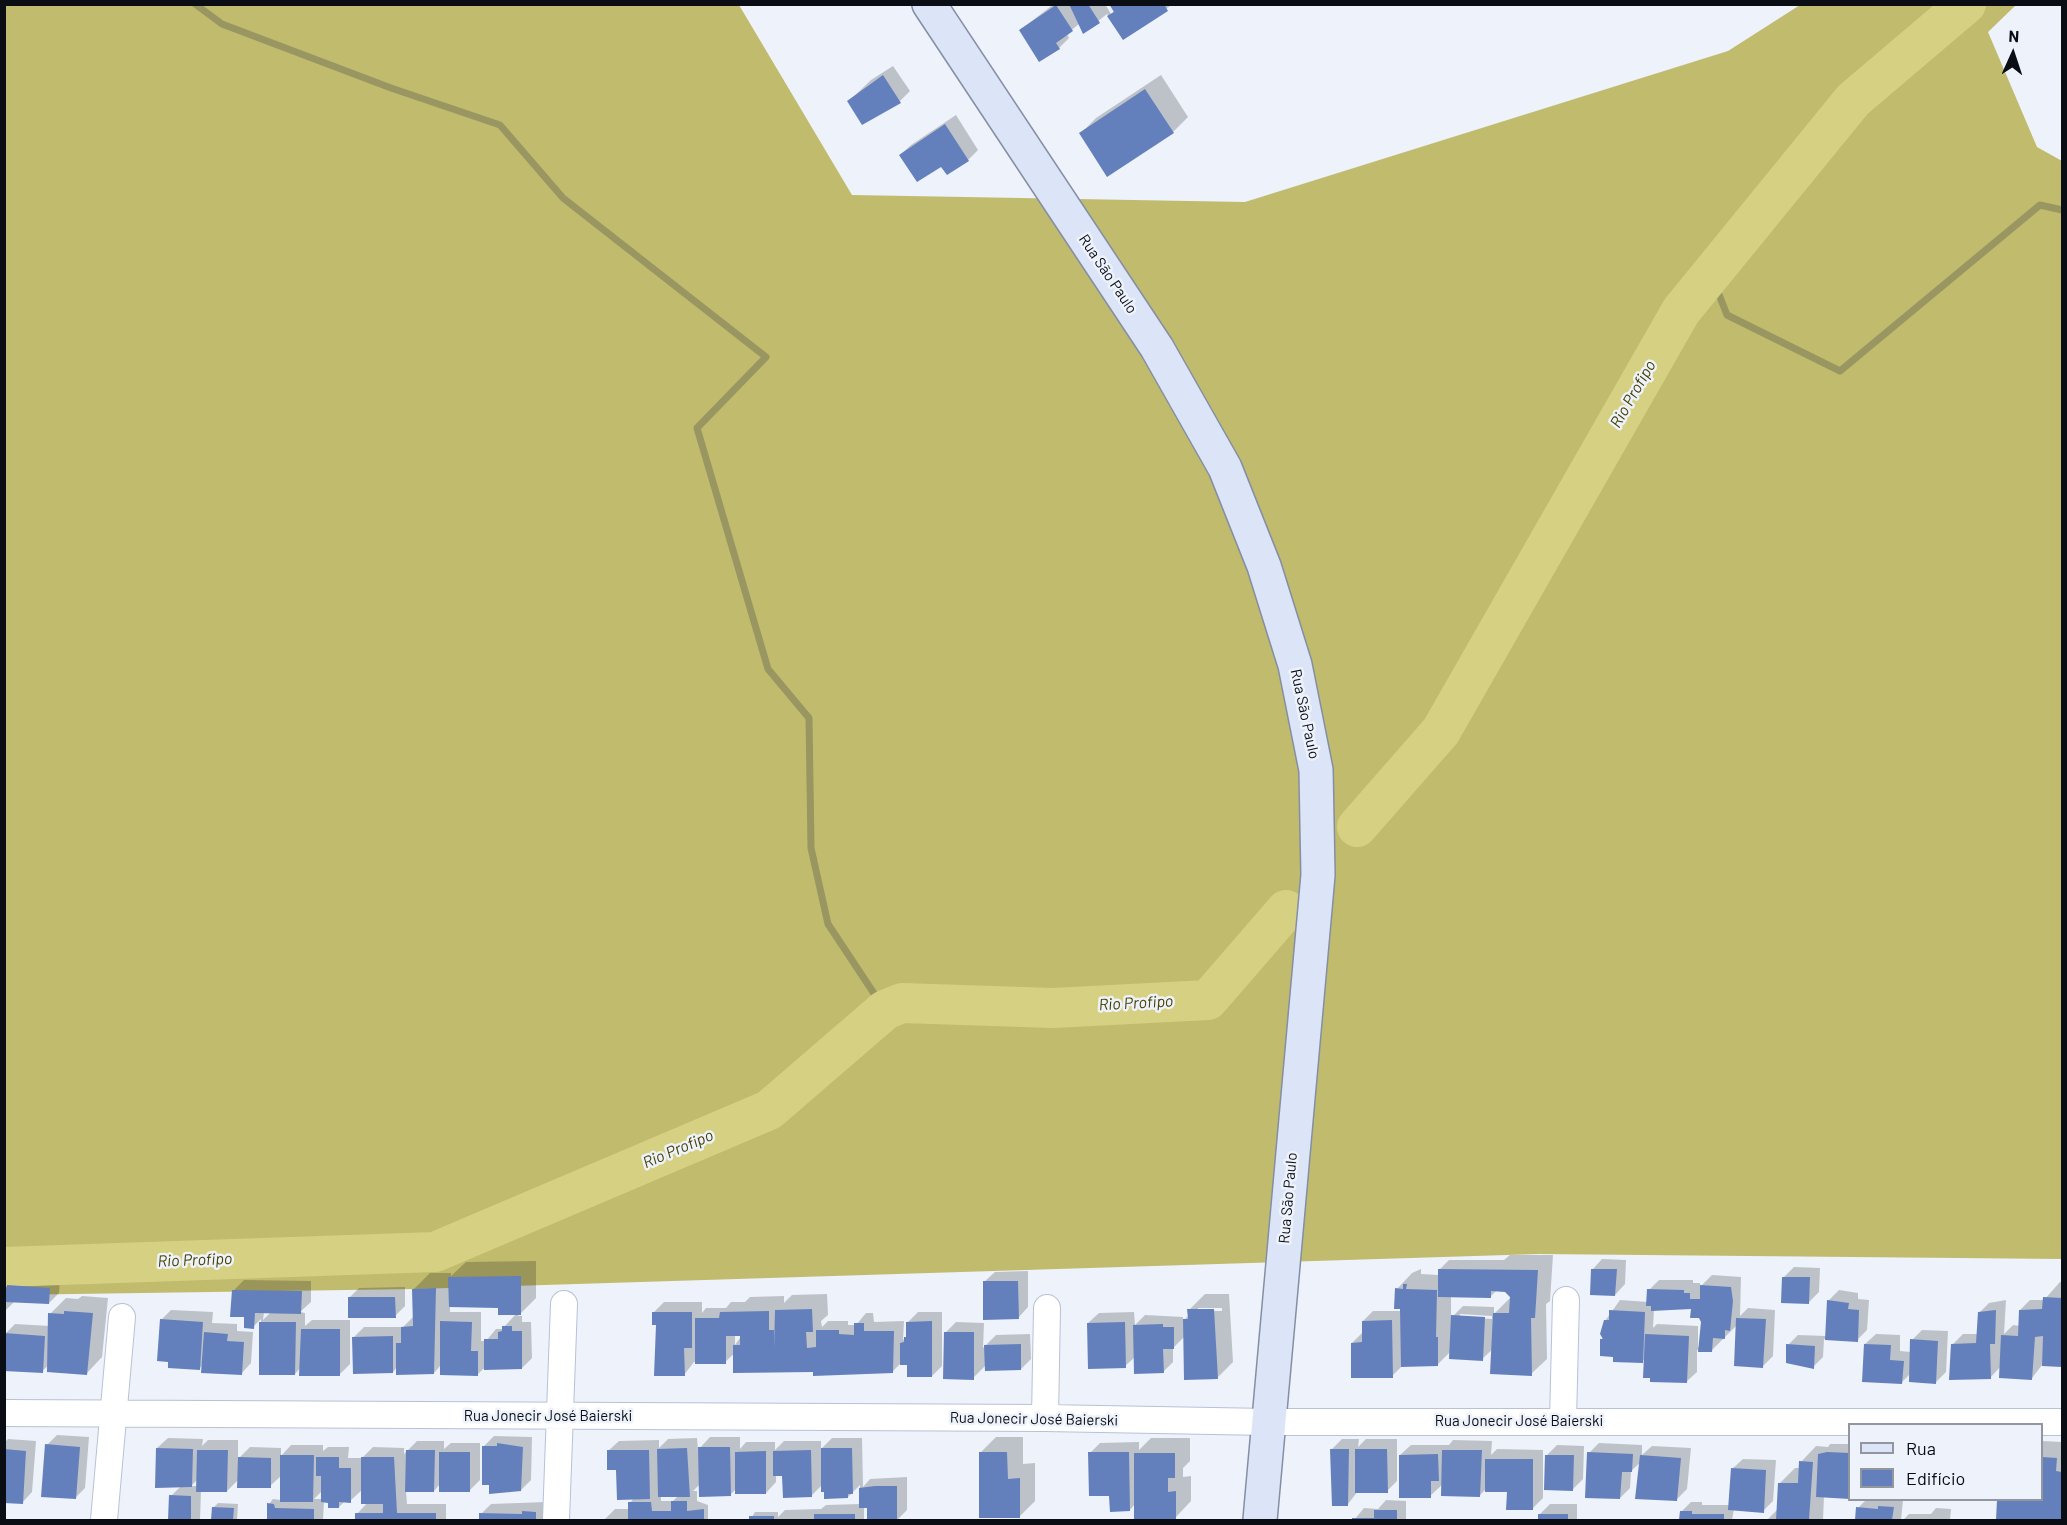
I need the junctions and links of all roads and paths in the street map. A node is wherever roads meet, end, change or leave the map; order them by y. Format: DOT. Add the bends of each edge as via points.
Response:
graph roads {
  1 [pos="929,4"];
  2 [pos="1566,1300"];
  3 [pos="564,1304"];
  4 [pos="1047,1308"];
  5 [pos="122,1317"];
  6 [pos="4,1413"];
  7 [pos="113,1414"];
  8 [pos="561,1416"];
  9 [pos="1045,1418"];
  10 [pos="1563,1420"];
  11 [pos="1268,1422"];
  12 [pos="2062,1422"];
  13 [pos="104,1521"];
  14 [pos="556,1521"];
  15 [pos="1260,1521"];
  1 -- 11 [label="main road, Rua São Paulo" via="1157,348 1226,468 1264,566 1295,665 1316,770 1318,875"];
  2 -- 10 [label="street"];
  3 -- 8 [label="street"];
  4 -- 9 [label="street"];
  5 -- 7 [label="street"];
  6 -- 7 [label="street, Rua Jonecir José Baierski"];
  7 -- 8 [label="street, Rua Jonecir José Baierski"];
  7 -- 13 [label="street"];
  8 -- 9 [label="street, Rua Jonecir José Baierski"];
  8 -- 14 [label="street"];
  9 -- 11 [label="street, Rua Jonecir José Baierski"];
  10 -- 11 [label="street, Rua Jonecir José Baierski"];
  10 -- 12 [label="street, Rua Jonecir José Baierski"];
  11 -- 15 [label="main road, Rua São Paulo"];
}
